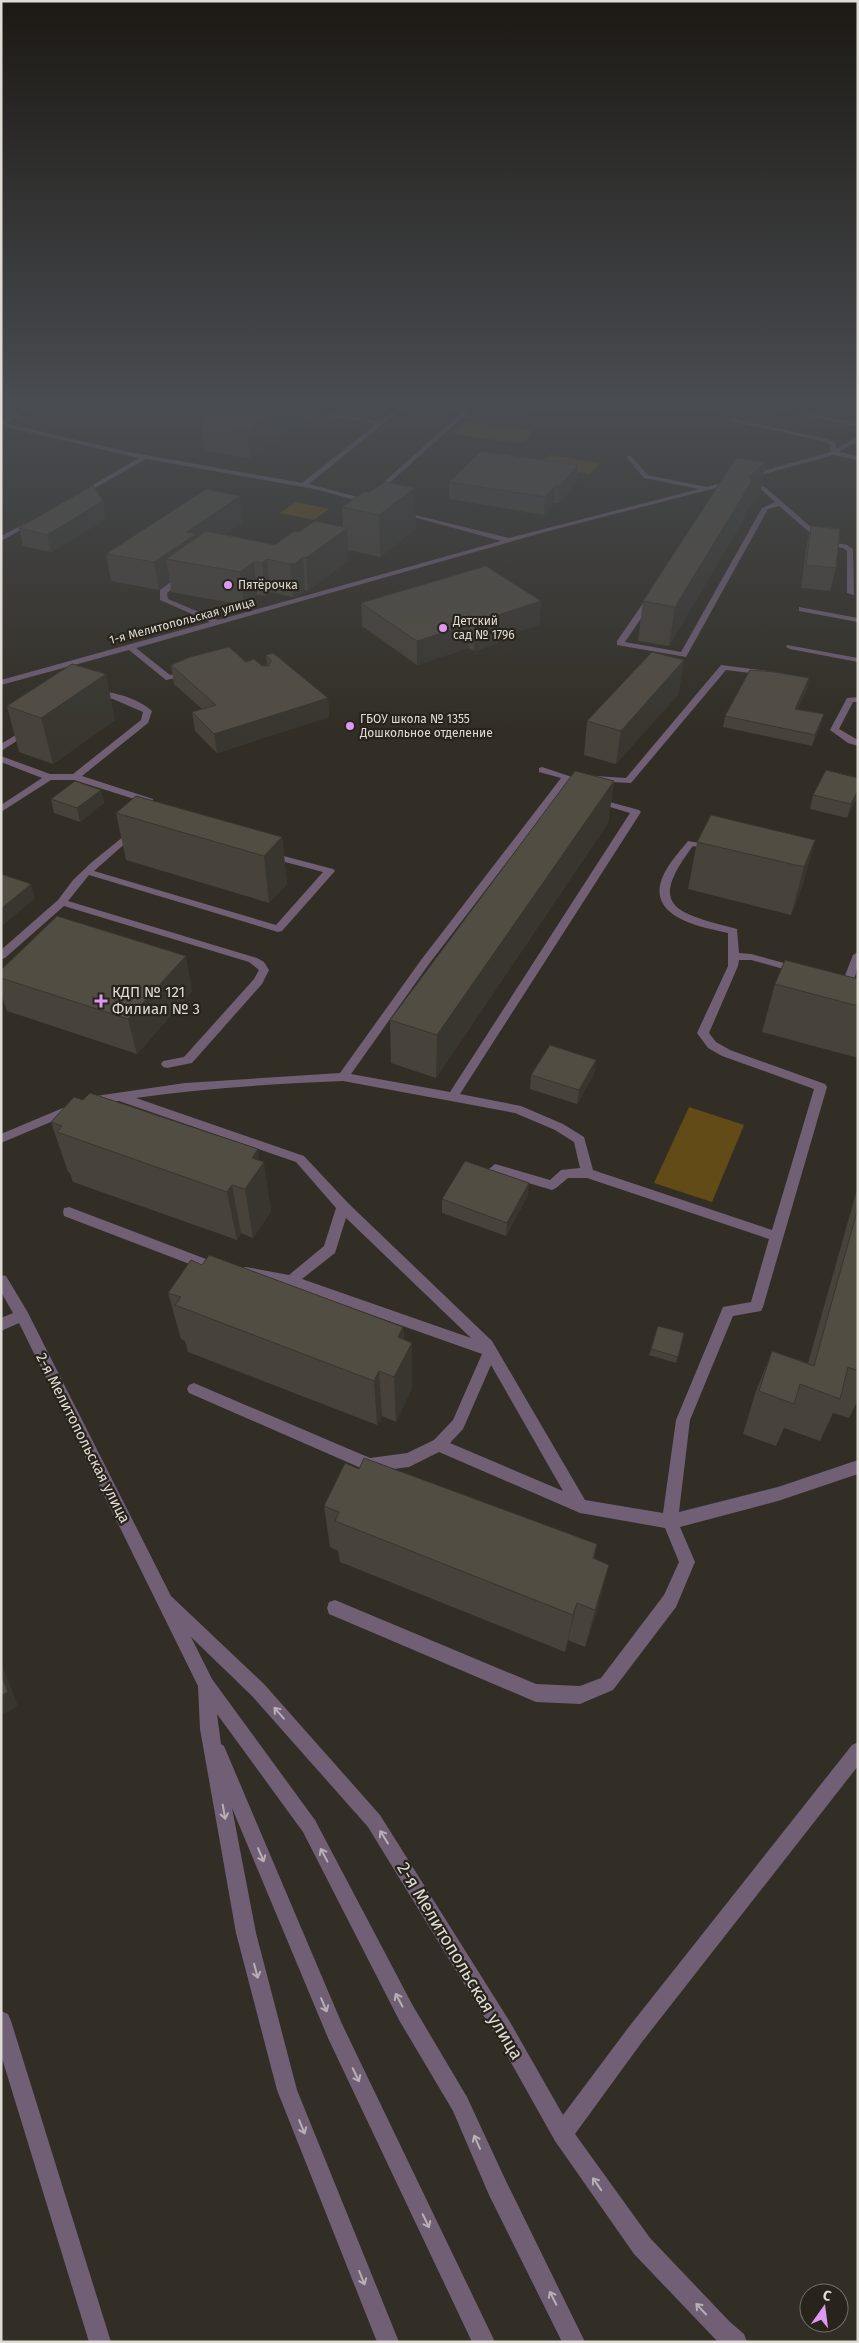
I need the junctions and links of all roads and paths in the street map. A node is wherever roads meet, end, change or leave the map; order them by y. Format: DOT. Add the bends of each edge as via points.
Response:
graph roads {
  1 [pos="39,517"];
  2 [pos="423,517"];
  3 [pos="600,517"];
  4 [pos="760,517"];
  5 [pos="796,517"];
  6 [pos="1,539"];
  7 [pos="510,541"];
  8 [pos="194,570"];
  9 [pos="657,588"];
  10 [pos="851,593"];
  11 [pos="802,609"];
  12 [pos="858,620"];
  13 [pos="219,623"];
  14 [pos="129,646"];
  15 [pos="790,647"];
  16 [pos="858,660"];
  17 [pos="196,671"];
  18 [pos="781,675"];
  19 [pos="1,683"];
  20 [pos="83,698"];
  21 [pos="858,699"];
  22 [pos="39,725"];
  23 [pos="858,742"];
  24 [pos="1,748"];
  25 [pos="1,759"];
  26 [pos="542,770"];
  27 [pos="49,777"];
  28 [pos="75,777"];
  29 [pos="576,778"];
  30 [pos="582,798"];
  31 [pos="1,809"];
  32 [pos="153,809"];
  33 [pos="144,823"];
  34 [pos="727,851"];
  35 [pos="255,852"];
  36 [pos="88,872"];
  37 [pos="62,902"];
  38 [pos="858,955"];
  39 [pos="1,956"];
  40 [pos="734,956"];
  41 [pos="812,974"];
  42 [pos="830,978"];
  43 [pos="853,985"];
  44 [pos="167,1064"];
  45 [pos="343,1077"];
  46 [pos="119,1096"];
  47 [pos="452,1098"];
  48 [pos="1,1139"];
  49 [pos="495,1170"];
  50 [pos="587,1173"];
  51 [pos="343,1207"];
  52 [pos="69,1212"];
  53 [pos="778,1237"];
  54 [pos="1,1280"];
  55 [pos="291,1281"];
  56 [pos="22,1315"];
  57 [pos="1,1326"];
  58 [pos="490,1351"];
  59 [pos="194,1389"];
  60 [pos="439,1445"];
  61 [pos="858,1467"];
  62 [pos="580,1506"];
  63 [pos="670,1522"];
  64 [pos="162,1597"];
  65 [pos="335,1608"];
  66 [pos="206,1685"];
  67 [pos="209,1729"];
  68 [pos="858,1751"];
  69 [pos="1,2022"];
  70 [pos="562,2134"];
  71 [pos="100,2342"];
  72 [pos="388,2342"];
  73 [pos="484,2342"];
  74 [pos="574,2342"];
  75 [pos="736,2342"];
  1 -- 6 [label="street"];
  2 -- 7 [label="street"];
  3 -- 7 [label="street, 1-я Мелитопольская улица"];
  4 -- 9 [label="street" via="683,655 620,643"];
  5 -- 10 [label="street" via="825,543 851,550"];
  7 -- 13 [label="street, 1-я Мелитопольская улица"];
  8 -- 13 [label="street" via="163,592 164,600"];
  11 -- 12 [label="street"];
  13 -- 14 [label="street, 1-я Мелитопольская улица"];
  14 -- 17 [label="street" via="169,678"];
  14 -- 19 [label="street, 1-я Мелитопольская улица"];
  15 -- 16 [label="street"];
  18 -- 29 [label="street" via="724,667 628,781"];
  20 -- 28 [label="street" via="101,694 132,702 148,711 146,721"];
  21 -- 23 [label="street" via="850,700 834,730"];
  22 -- 24 [label="street"];
  25 -- 27 [label="street"];
  26 -- 29 [label="street"];
  27 -- 28 [label="street"];
  27 -- 31 [label="street"];
  28 -- 32 [label="street" via="156,803"];
  29 -- 45 [label="street" via="560,792 425,962"];
  30 -- 47 [label="street" via="636,812"];
  33 -- 36 [label="street"];
  34 -- 40 [label="street" via="691,842 665,883 664,898 672,910 687,918 733,931"];
  35 -- 36 [label="street" via="330,871 278,929"];
  36 -- 37 [label="street" via="69,890"];
  37 -- 39 [label="street"];
  37 -- 44 [label="street" via="253,960 264,970 258,981 188,1060"];
  38 -- 43 [label="street"];
  40 -- 41 [label="street" via="751,957"];
  40 -- 53 [label="street" via="733,966 703,1033 712,1045 726,1053 821,1087"];
  42 -- 43 [label="street"];
  45 -- 46 [label="street" via="212,1085"];
  45 -- 47 [label="street"];
  46 -- 48 [label="street" via="89,1101"];
  46 -- 51 [label="street" via="300,1159"];
  47 -- 50 [label="street" via="517,1110 559,1127 580,1140"];
  49 -- 50 [label="street" via="552,1185 565,1173"];
  50 -- 53 [label="street"];
  51 -- 55 [label="street" via="330,1249"];
  51 -- 58 [label="street" via="459,1317"];
  52 -- 55 [label="street" via="205,1264"];
  53 -- 63 [label="street" via="756,1307 728,1311 683,1420"];
  54 -- 56 [label="street, 2-я Мелитопольская улица"];
  55 -- 58 [label="street"];
  56 -- 57 [label="street"];
  56 -- 64 [label="street, 2-я Мелитопольская улица"];
  58 -- 60 [label="street" via="458,1424"];
  58 -- 62 [label="street"];
  59 -- 60 [label="street" via="370,1465 409,1460"];
  60 -- 62 [label="street"];
  61 -- 63 [label="street" via="778,1494"];
  62 -- 63 [label="street"];
  63 -- 65 [label="street" via="687,1562 670,1601 607,1684 580,1695 536,1693"];
  64 -- 66 [label="street, 2-я Мелитопольская улица"];
  70 -- 64 [label="street, 2-я Мелитопольская улица, one-way" via="503,2029 374,1821 258,1690"];
  66 -- 67 [label="street"];
  74 -- 66 [label="street, 2-я Мелитопольская улица, one-way" via="460,2104 406,2013 309,1826"];
  67 -- 72 [label="street, one-way" via="246,1933 287,2090"];
  67 -- 73 [label="street, one-way" via="334,2031"];
  68 -- 70 [label="street" via="635,2035"];
  69 -- 71 [label="street"];
  75 -- 70 [label="street, 2-я Мелитопольская улица, one-way" via="642,2246"];
}
